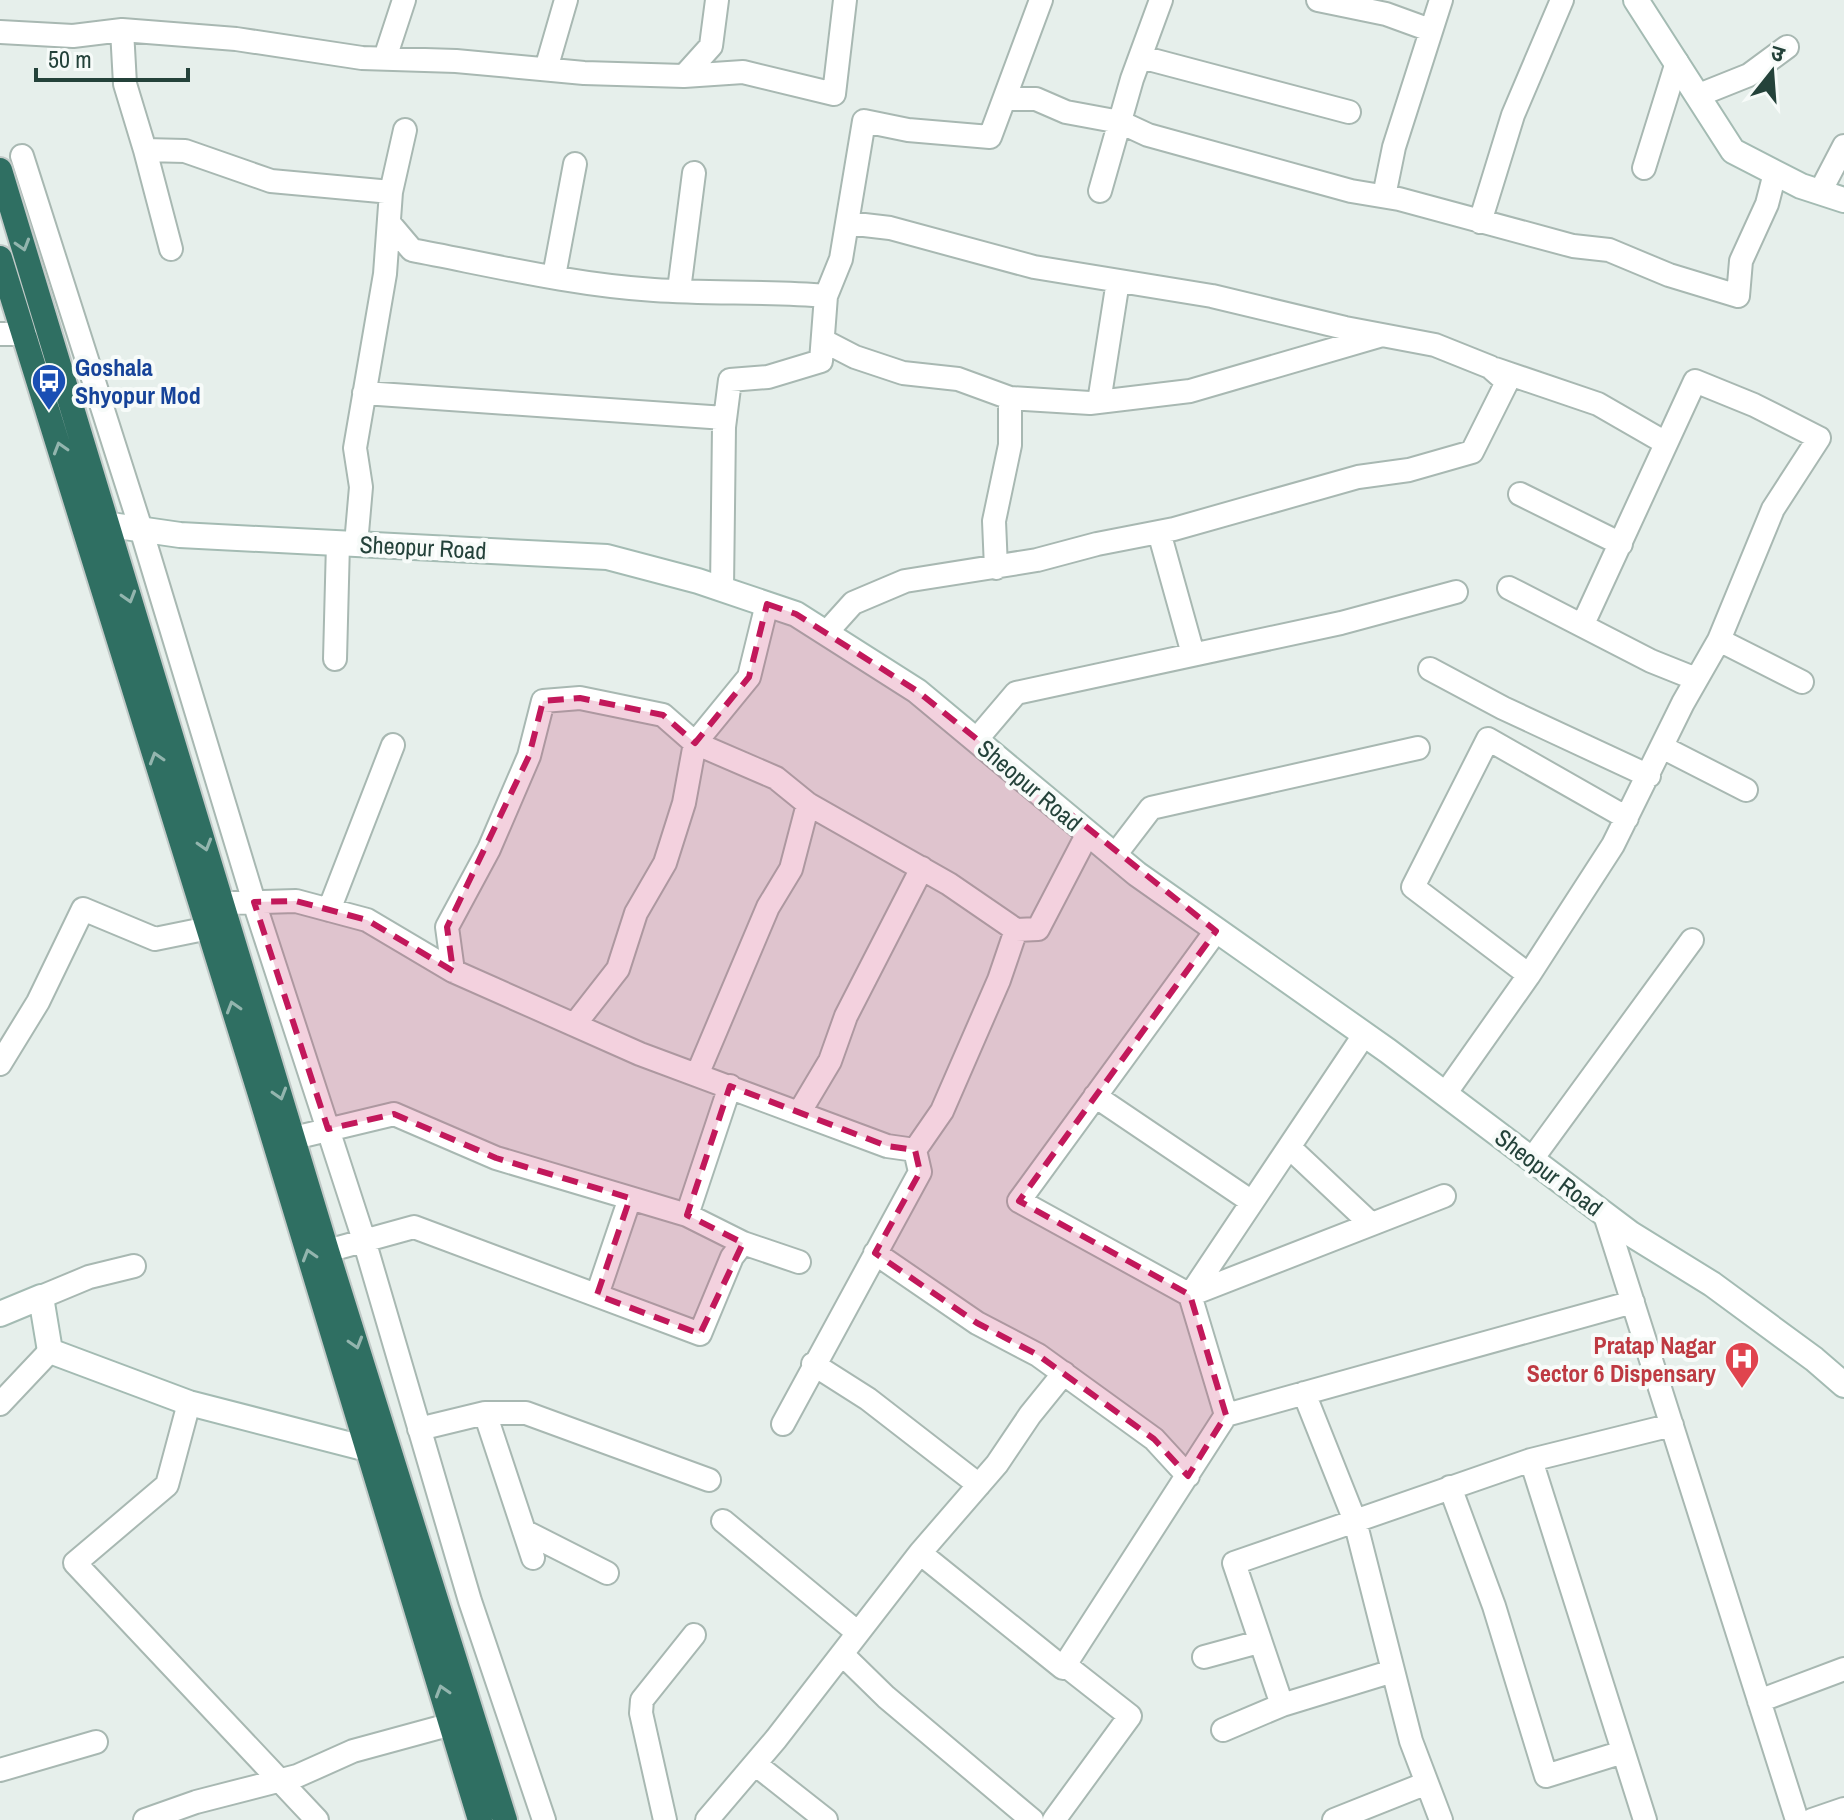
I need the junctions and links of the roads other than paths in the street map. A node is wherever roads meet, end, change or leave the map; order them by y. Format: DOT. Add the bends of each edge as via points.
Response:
graph roads {
  1 [pos="404,0"];
  2 [pos="566,0"];
  3 [pos="717,0"];
  4 [pos="845,0"];
  5 [pos="1041,0"];
  6 [pos="1161,0"];
  7 [pos="1318,0"];
  8 [pos="1441,0"];
  9 [pos="1562,0"];
  10 [pos="1636,0"];
  11 [pos="122,30"];
  12 [pos="1430,30"];
  13 [pos="0,32"];
  14 [pos="1787,47"];
  15 [pos="1141,57"];
  16 [pos="385,58"];
  17 [pos="1677,62"];
  18 [pos="546,69"];
  19 [pos="684,76"];
  20 [pos="1699,95"];
  21 [pos="1005,99"];
  22 [pos="1349,112"];
  23 [pos="1120,122"];
  24 [pos="405,130"];
  25 [pos="1844,146"];
  26 [pos="145,150"];
  27 [pos="22,156"];
  28 [pos="575,164"];
  29 [pos="1644,168"];
  30 [pos="0,170"];
  31 [pos="694,173"];
  32 [pos="1775,173"];
  33 [pos="1100,191"];
  34 [pos="391,192"];
  35 [pos="1820,192"];
  36 [pos="1384,196"];
  37 [pos="1844,200"];
  38 [pos="1480,222"];
  39 [pos="847,223"];
  40 [pos="390,224"];
  41 [pos="171,249"];
  42 [pos="0,258"];
  43 [pos="554,276"];
  44 [pos="1118,281"];
  45 [pos="679,290"];
  46 [pos="826,296"];
  47 [pos="0,334"];
  48 [pos="25,334"];
  49 [pos="1384,334"];
  50 [pos="824,341"];
  51 [pos="1490,367"];
  52 [pos="364,393"];
  53 [pos="1010,398"];
  54 [pos="1099,402"];
  55 [pos="725,418"];
  56 [pos="1664,442"];
  57 [pos="1520,494"];
  58 [pos="95,522"];
  59 [pos="141,529"];
  60 [pos="1159,532"];
  61 [pos="347,544"];
  62 [pos="1621,544"];
  63 [pos="996,568"];
  64 [pos="1509,588"];
  65 [pos="722,589"];
  66 [pos="1456,592"];
  67 [pos="767,604"];
  68 [pos="1583,624"];
  69 [pos="826,633"];
  70 [pos="1719,640"];
  71 [pos="1193,654"];
  72 [pos="335,659"];
  73 [pos="1430,669"];
  74 [pos="1696,679"];
  75 [pos="1802,682"];
  76 [pos="976,740"];
  77 [pos="695,743"];
  78 [pos="393,745"];
  79 [pos="1662,747"];
  80 [pos="1418,748"];
  81 [pos="1649,776"];
  82 [pos="1746,790"];
  83 [pos="808,804"];
  84 [pos="1627,818"];
  85 [pos="1088,833"];
  86 [pos="1115,855"];
  87 [pos="922,868"];
  88 [pos="254,902"];
  89 [pos="223,903"];
  90 [pos="329,910"];
  91 [pos="209,928"];
  92 [pos="1016,930"];
  93 [pos="1216,931"];
  94 [pos="1692,940"];
  95 [pos="453,971"];
  96 [pos="1529,975"];
  97 [pos="575,1024"];
  98 [pos="1364,1035"];
  99 [pos="0,1064"];
  100 [pos="697,1075"];
  101 [pos="730,1086"];
  102 [pos="1445,1094"];
  103 [pos="1095,1096"];
  104 [pos="799,1113"];
  105 [pos="328,1129"];
  106 [pos="294,1138"];
  107 [pos="1289,1147"];
  108 [pos="915,1150"];
  109 [pos="1532,1159"];
  110 [pos="1444,1196"];
  111 [pos="630,1198"];
  112 [pos="1252,1202"];
  113 [pos="687,1215"];
  114 [pos="1605,1215"];
  115 [pos="1371,1224"];
  116 [pos="364,1240"];
  117 [pos="743,1243"];
  118 [pos="327,1251"];
  119 [pos="875,1253"];
  120 [pos="799,1262"];
  121 [pos="134,1266"];
  122 [pos="597,1295"];
  123 [pos="1190,1295"];
  124 [pos="41,1297"];
  125 [pos="1633,1302"];
  126 [pos="0,1314"];
  127 [pos="50,1351"];
  128 [pos="813,1364"];
  129 [pos="1064,1373"];
  130 [pos="1844,1385"];
  131 [pos="1304,1393"];
  132 [pos="189,1403"];
  133 [pos="0,1404"];
  134 [pos="485,1413"];
  135 [pos="1226,1415"];
  136 [pos="783,1424"];
  137 [pos="1672,1425"];
  138 [pos="419,1429"];
  139 [pos="367,1449"];
  140 [pos="1531,1460"];
  141 [pos="1188,1476"];
  142 [pos="709,1480"];
  143 [pos="979,1485"];
  144 [pos="1450,1487"];
  145 [pos="723,1521"];
  146 [pos="1355,1521"];
  147 [pos="524,1531"];
  148 [pos="920,1553"];
  149 [pos="533,1558"];
  150 [pos="607,1573"];
  151 [pos="858,1633"];
  152 [pos="694,1635"];
  153 [pos="1259,1642"];
  154 [pos="842,1654"];
  155 [pos="1204,1657"];
  156 [pos="1065,1665"];
  157 [pos="1844,1669"];
  158 [pos="1393,1671"];
  159 [pos="1759,1701"];
  160 [pos="1282,1705"];
  161 [pos="452,1724"];
  162 [pos="1223,1730"];
  163 [pos="96,1742"];
  164 [pos="1623,1752"];
  165 [pos="755,1764"];
  166 [pos="0,1770"];
  167 [pos="278,1780"];
  168 [pos="1427,1783"];
  169 [pos="1844,1809"];
  170 [pos="198,1811"];
  171 [pos="145,1820"];
  172 [pos="317,1820"];
  173 [pos="480,1820"];
  174 [pos="505,1820"];
  175 [pos="544,1820"];
  176 [pos="665,1820"];
  177 [pos="707,1820"];
  178 [pos="826,1820"];
  179 [pos="1032,1820"];
  180 [pos="1054,1820"];
  181 [pos="1334,1820"];
  182 [pos="1441,1820"];
  183 [pos="1645,1820"];
  184 [pos="1797,1820"];
  185 [pos="1812,1820"];
  1 -- 16 [label="street"];
  2 -- 18 [label="street"];
  3 -- 19 [label="street" via="711,46"];
  4 -- 19 [label="street" via="834,94 743,72"];
  5 -- 21 [label="street"];
  6 -- 15 [label="street"];
  7 -- 12 [label="street" via="1386,14"];
  8 -- 12 [label="street"];
  9 -- 38 [label="street" via="1513,115"];
  10 -- 17 [label="street"];
  11 -- 13 [label="street" via="73,36"];
  11 -- 16 [label="street"];
  11 -- 26 [label="street" via="125,84"];
  12 -- 36 [label="street"];
  14 -- 20 [label="street" via="1749,75"];
  15 -- 22 [label="street"];
  15 -- 23 [label="street"];
  16 -- 18 [label="street"];
  17 -- 20 [label="street"];
  17 -- 29 [label="street"];
  18 -- 19 [label="street"];
  20 -- 32 [label="street" via="1733,151"];
  21 -- 23 [label="street" via="1036,99 1066,112"];
  21 -- 39 [label="street" via="990,137 864,121"];
  23 -- 33 [label="street"];
  23 -- 36 [label="street" via="1148,135"];
  24 -- 34 [label="street"];
  25 -- 35 [label="street"];
  26 -- 34 [label="street" via="185,151 271,181"];
  26 -- 41 [label="street"];
  27 -- 59 [label="street"];
  28 -- 43 [label="street"];
  30 -- 58 [label="highway, one-way"];
  31 -- 45 [label="street"];
  32 -- 35 [label="street"];
  32 -- 38 [label="street" via="1741,261 1738,296 1609,250"];
  34 -- 40 [label="street"];
  35 -- 37 [label="street"];
  36 -- 38 [label="street"];
  39 -- 44 [label="street" via="890,228 1034,267"];
  39 -- 46 [label="street" via="841,259"];
  40 -- 43 [label="street" via="412,250"];
  40 -- 52 [label="street"];
  42 -- 48 [label="highway"];
  43 -- 45 [label="street"];
  44 -- 49 [label="street"];
  44 -- 54 [label="street"];
  45 -- 46 [label="street"];
  46 -- 50 [label="street"];
  47 -- 48 [label="street"];
  58 -- 48 [label="highway, one-way"];
  49 -- 51 [label="street" via="1435,345"];
  49 -- 54 [label="street" via="1190,391"];
  50 -- 53 [label="street" via="903,373 958,379"];
  50 -- 55 [label="street" via="821,361 768,377 730,380"];
  51 -- 56 [label="street" via="1598,404"];
  51 -- 60 [label="street" via="1507,382 1472,452 1409,470 1358,477"];
  52 -- 55 [label="street"];
  52 -- 61 [label="street" via="355,448 361,487"];
  53 -- 54 [label="street"];
  53 -- 63 [label="street" via="1010,445 994,521"];
  55 -- 65 [label="street"];
  56 -- 62 [label="street"];
  56 -- 70 [label="street" via="1695,381 1819,438 1773,509"];
  57 -- 62 [label="street"];
  58 -- 59 [label="street, Sheopur Road"];
  58 -- 89 [label="highway, one-way"];
  91 -- 58 [label="highway, one-way"];
  59 -- 61 [label="street, Sheopur Road"];
  59 -- 88 [label="street"];
  60 -- 63 [label="street"];
  60 -- 71 [label="street"];
  61 -- 65 [label="street, Sheopur Road" via="607,557"];
  61 -- 72 [label="street"];
  62 -- 68 [label="street"];
  63 -- 69 [label="street" via="905,581 853,603"];
  64 -- 68 [label="street"];
  65 -- 67 [label="street, Sheopur Road"];
  66 -- 71 [label="street"];
  67 -- 69 [label="street, Sheopur Road"];
  67 -- 77 [label="street" via="749,677"];
  68 -- 74 [label="street"];
  69 -- 76 [label="street, Sheopur Road" via="917,691"];
  70 -- 74 [label="street"];
  70 -- 75 [label="street"];
  71 -- 76 [label="street" via="1016,693"];
  73 -- 81 [label="street"];
  74 -- 79 [label="street"];
  76 -- 85 [label="street, Sheopur Road"];
  77 -- 83 [label="street" via="776,778"];
  77 -- 95 [label="street" via="663,715 580,698 543,701 529,756 489,849 447,927"];
  77 -- 97 [label="street" via="665,863 636,913 618,969"];
  78 -- 90 [label="street"];
  79 -- 81 [label="street"];
  79 -- 82 [label="street"];
  80 -- 86 [label="street" via="1151,808"];
  81 -- 84 [label="street"];
  83 -- 87 [label="street"];
  83 -- 100 [label="street" via="791,869 768,907"];
  84 -- 96 [label="street"];
  84 -- 96 [label="street" via="1488,739 1413,887"];
  85 -- 86 [label="street, Sheopur Road"];
  85 -- 92 [label="street" via="1038,929"];
  86 -- 93 [label="street, Sheopur Road"];
  87 -- 92 [label="street"];
  87 -- 104 [label="street" via="852,1003 830,1061"];
  88 -- 89 [label="street"];
  88 -- 90 [label="street" via="296,901"];
  88 -- 105 [label="street"];
  89 -- 106 [label="highway, one-way"];
  90 -- 95 [label="street" via="367,920"];
  91 -- 99 [label="street" via="155,939 83,909 38,1002"];
  139 -- 91 [label="highway, one-way"];
  92 -- 108 [label="street" via="942,1111"];
  93 -- 98 [label="street, Sheopur Road"];
  93 -- 103 [label="street"];
  94 -- 109 [label="street"];
  95 -- 97 [label="street"];
  96 -- 102 [label="street"];
  97 -- 100 [label="street"];
  98 -- 102 [label="street, Sheopur Road"];
  98 -- 107 [label="street"];
  100 -- 101 [label="street"];
  101 -- 104 [label="street"];
  101 -- 113 [label="street"];
  102 -- 109 [label="street, Sheopur Road"];
  103 -- 112 [label="street"];
  103 -- 123 [label="street" via="1019,1201"];
  104 -- 108 [label="street" via="887,1146"];
  105 -- 106 [label="street"];
  105 -- 111 [label="street" via="394,1114 496,1158"];
  105 -- 116 [label="street"];
  106 -- 118 [label="highway"];
  107 -- 112 [label="street"];
  107 -- 115 [label="street"];
  108 -- 119 [label="street" via="920,1172"];
  109 -- 114 [label="street, Sheopur Road"];
  110 -- 115 [label="street"];
  111 -- 113 [label="street"];
  111 -- 122 [label="street"];
  112 -- 123 [label="street"];
  113 -- 117 [label="street"];
  114 -- 125 [label="street"];
  114 -- 130 [label="street, Sheopur Road" via="1712,1284"];
  115 -- 123 [label="street"];
  116 -- 118 [label="street"];
  116 -- 122 [label="street" via="414,1227"];
  116 -- 138 [label="street"];
  117 -- 120 [label="street"];
  117 -- 122 [label="street" via="700,1334"];
  118 -- 174 [label="highway, one-way"];
  119 -- 128 [label="street"];
  119 -- 129 [label="street" via="977,1323"];
  121 -- 124 [label="street"];
  123 -- 135 [label="street"];
  124 -- 126 [label="street"];
  124 -- 127 [label="street"];
  125 -- 131 [label="street"];
  125 -- 137 [label="street"];
  127 -- 132 [label="street"];
  127 -- 133 [label="street"];
  128 -- 136 [label="street"];
  128 -- 143 [label="street" via="868,1399"];
  129 -- 141 [label="street" via="1154,1439"];
  129 -- 143 [label="street"];
  131 -- 135 [label="street"];
  131 -- 146 [label="street"];
  132 -- 139 [label="street"];
  132 -- 167 [label="street" via="167,1485 75,1563"];
  134 -- 138 [label="street"];
  134 -- 142 [label="street" via="526,1413"];
  134 -- 147 [label="street"];
  135 -- 141 [label="street"];
  137 -- 140 [label="street"];
  137 -- 159 [label="street"];
  138 -- 175 [label="street"];
  161 -- 139 [label="highway, one-way"];
  140 -- 144 [label="street"];
  140 -- 164 [label="street"];
  141 -- 156 [label="street"];
  143 -- 148 [label="street"];
  144 -- 146 [label="street"];
  144 -- 164 [label="street" via="1494,1606 1546,1776"];
  145 -- 151 [label="street"];
  146 -- 153 [label="street" via="1234,1563"];
  146 -- 158 [label="street"];
  147 -- 149 [label="street"];
  147 -- 150 [label="street"];
  148 -- 151 [label="street"];
  148 -- 156 [label="street"];
  151 -- 154 [label="street"];
  152 -- 176 [label="street" via="642,1700"];
  153 -- 155 [label="street"];
  153 -- 160 [label="street"];
  154 -- 165 [label="street"];
  154 -- 179 [label="street"];
  156 -- 180 [label="street" via="1130,1716"];
  157 -- 159 [label="street"];
  158 -- 160 [label="street"];
  158 -- 168 [label="street"];
  159 -- 184 [label="street"];
  160 -- 162 [label="street"];
  161 -- 167 [label="street" via="353,1751"];
  161 -- 173 [label="highway"];
  163 -- 166 [label="street"];
  164 -- 183 [label="street"];
  165 -- 177 [label="street"];
  165 -- 178 [label="street"];
  167 -- 170 [label="street"];
  167 -- 172 [label="street"];
  168 -- 181 [label="street"];
  168 -- 182 [label="street"];
  169 -- 185 [label="street"];
  170 -- 171 [label="street"];
}
